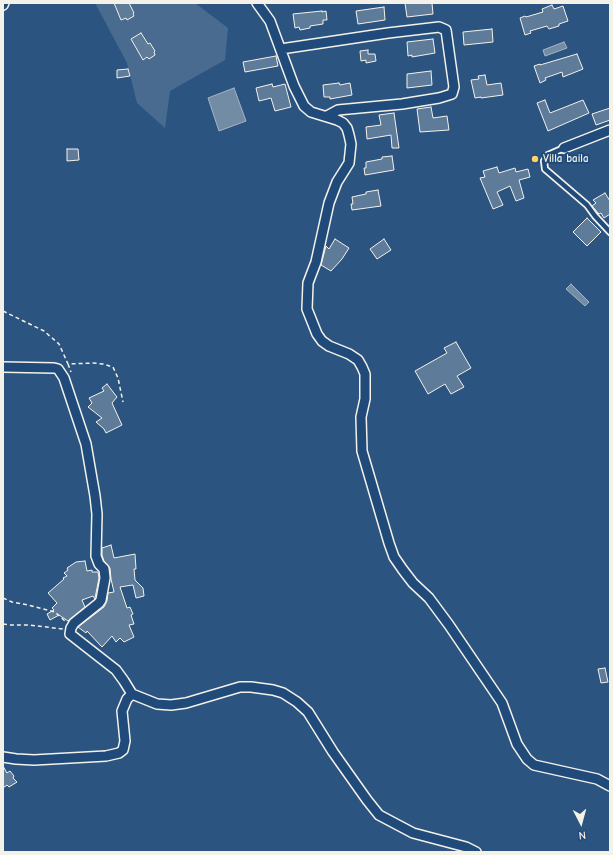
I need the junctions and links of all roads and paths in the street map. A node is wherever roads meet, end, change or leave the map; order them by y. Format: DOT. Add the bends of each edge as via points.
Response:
graph roads {
  1 [pos="258,3"];
  2 [pos="281,49"];
  3 [pos="327,116"];
  4 [pos="610,130"];
  5 [pos="564,148"];
  6 [pos="610,232"];
  7 [pos="3,310"];
  8 [pos="3,367"];
  9 [pos="123,402"];
  10 [pos="3,598"];
  11 [pos="3,624"];
  12 [pos="71,629"];
  13 [pos="132,694"];
  14 [pos="3,757"];
  15 [pos="610,786"];
  16 [pos="476,852"];
  1 -- 2 [label="street" via="270,21"];
  2 -- 3 [label="street" via="304,106 311,112"];
  2 -- 3 [label="street" via="439,27 446,30 454,86 452,94 402,104 338,110"];
  3 -- 15 [label="street" via="347,128 351,144 349,162 337,182 329,204 316,262 308,283 307,310 322,341 358,360 365,374 365,399 361,417 362,451 394,557 450,625 502,702 517,744 527,760 534,765 597,779"];
  4 -- 5 [label="street"];
  5 -- 6 [label="lane" via="548,155 544,161 545,169 587,206"];
  7 -- 9 [label="path" via="44,330 59,344 68,364 93,363 112,367 118,378"];
  8 -- 12 [label="street" via="58,369 70,394 86,444 95,496 96,556 104,569 105,578 101,600"];
  10 -- 12 [label="path" via="55,612"];
  11 -- 12 [label="path"];
  12 -- 13 [label="street" via="70,634 116,670"];
  13 -- 14 [label="street" via="122,712 125,741 123,750 119,753 34,760"];
  13 -- 16 [label="street" via="148,701 171,705 240,687 264,688 283,694 308,712 333,752 379,815 413,833"];
}
